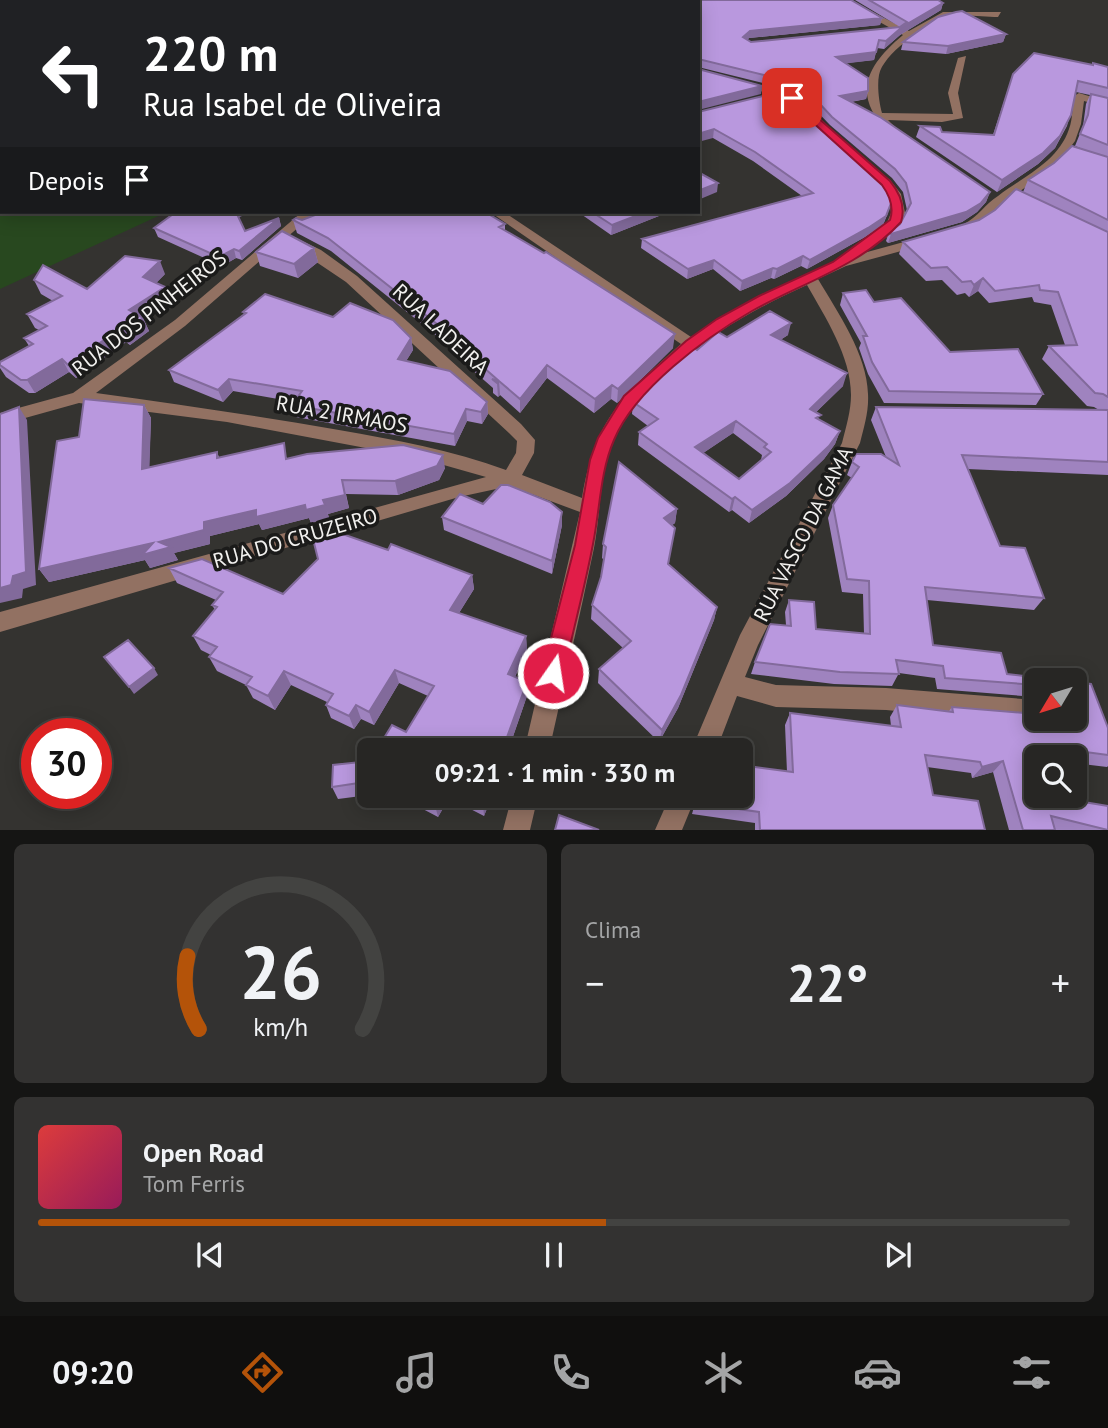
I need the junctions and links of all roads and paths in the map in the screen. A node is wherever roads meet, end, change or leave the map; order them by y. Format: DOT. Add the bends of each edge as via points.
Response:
graph roads {
  1 [pos="844,0"];
  2 [pos="998,14"];
  3 [pos="898,29"];
  4 [pos="877,31"];
  5 [pos="909,36"];
  6 [pos="963,58"];
  7 [pos="700,73"];
  8 [pos="783,94"];
  9 [pos="763,99"];
  10 [pos="1108,105"];
  11 [pos="878,116"];
  12 [pos="898,135"];
  13 [pos="1065,149"];
  14 [pos="1078,153"];
  15 [pos="308,214"];
  16 [pos="499,214"];
  17 [pos="955,231"];
  18 [pos="284,235"];
  19 [pos="930,239"];
  20 [pos="838,265"];
  21 [pos="810,277"];
  22 [pos="691,344"];
  23 [pos="79,397"];
  24 [pos="0,419"];
  25 [pos="510,479"];
  26 [pos="589,508"];
  27 [pos="0,622"];
  28 [pos="732,684"];
  29 [pos="1024,711"];
  30 [pos="540,738"];
  31 [pos="709,738"];
  32 [pos="522,808"];
  33 [pos="677,808"];
  34 [pos="516,830"];
  35 [pos="668,830"];
  1 -- 3 [label="street"];
  2 -- 5 [label="street" via="943,15"];
  3 -- 4 [label="street"];
  3 -- 5 [label="street"];
  5 -- 11 [label="street" via="885,55 874,75"];
  6 -- 11 [label="street" via="953,93 958,116 942,120"];
  7 -- 8 [label="street"];
  8 -- 9 [label="street"];
  8 -- 20 [label="street" via="800,103 895,194 898,213 890,229"];
  10 -- 13 [label="street" via="1079,96 1074,129"];
  11 -- 12 [label="street"];
  13 -- 14 [label="street"];
  13 -- 17 [label="street" via="1043,172 1004,196 983,220"];
  15 -- 18 [label="street, RUA DOS PINHEIROS"];
  16 -- 22 [label="street"];
  18 -- 23 [label="street, RUA DOS PINHEIROS" via="180,323"];
  18 -- 25 [label="street, RUA LADEIRA" via="356,280 513,425 526,440 525,453"];
  19 -- 20 [label="street"];
  20 -- 21 [label="street"];
  21 -- 22 [label="street" via="722,322"];
  21 -- 28 [label="street, RUA VASCO DA GAMA" via="836,323 865,412 766,604"];
  22 -- 26 [label="street" via="630,399 606,438"];
  23 -- 24 [label="street, RUA DOS PINHEIROS"];
  23 -- 25 [label="street, RUA 2 IRMAOS" via="227,416 419,451"];
  25 -- 26 [label="street, RUA 2 IRMAOS"];
  25 -- 27 [label="street, RUA DO CRUZEIRO"];
  26 -- 30 [label="street"];
  28 -- 29 [label="street" via="776,696 886,699"];
  28 -- 31 [label="street, RUA VASCO DA GAMA"];
  32 -- 34 [label="street"];
  33 -- 35 [label="street"];
}
